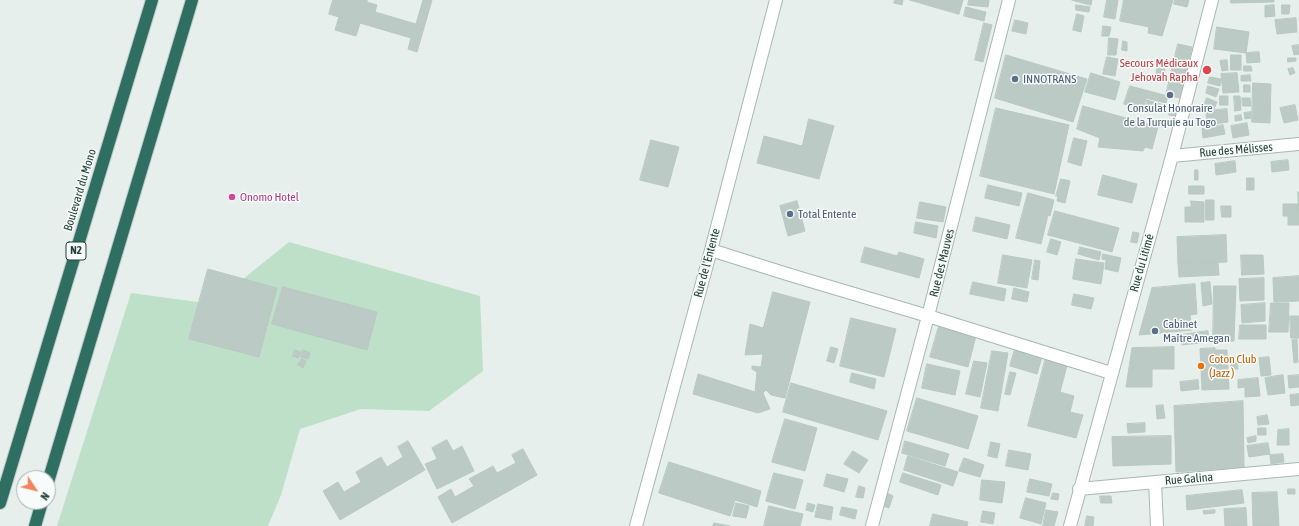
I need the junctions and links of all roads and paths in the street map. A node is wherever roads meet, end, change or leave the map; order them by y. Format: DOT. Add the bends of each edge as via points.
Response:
graph roads {
  1 [pos="152,0"];
  2 [pos="192,0"];
  3 [pos="776,0"];
  4 [pos="1008,0"];
  5 [pos="1212,0"];
  6 [pos="1299,144"];
  7 [pos="1172,156"];
  8 [pos="711,250"];
  9 [pos="928,316"];
  10 [pos="1111,373"];
  11 [pos="1299,469"];
  12 [pos="52,470"];
  13 [pos="1155,482"];
  14 [pos="1079,489"];
  15 [pos="0,503"];
  16 [pos="40,510"];
  17 [pos="35,526"];
  18 [pos="636,526"];
  19 [pos="872,526"];
  20 [pos="1070,526"];
  21 [pos="1157,526"];
  1 -- 15 [label="highway, Boulevard du Mono / N2"];
  2 -- 12 [label="highway"];
  3 -- 8 [label="street, Rue de l'Entente"];
  4 -- 9 [label="street, Rue des Mauves"];
  5 -- 7 [label="street, Rue du Litimé"];
  6 -- 7 [label="street, Rue des Mélisses"];
  7 -- 10 [label="street, Rue du Litimé"];
  8 -- 9 [label="street"];
  8 -- 18 [label="street, Rue de l'Entente"];
  9 -- 10 [label="street"];
  9 -- 19 [label="street, Rue des Mauves"];
  10 -- 14 [label="street, Rue du Litimé"];
  11 -- 13 [label="street, Rue Galina"];
  13 -- 14 [label="street, Rue Galina"];
  13 -- 21 [label="street"];
  14 -- 20 [label="street, Rue du Litimé"];
  16 -- 17 [label="highway"];
}
